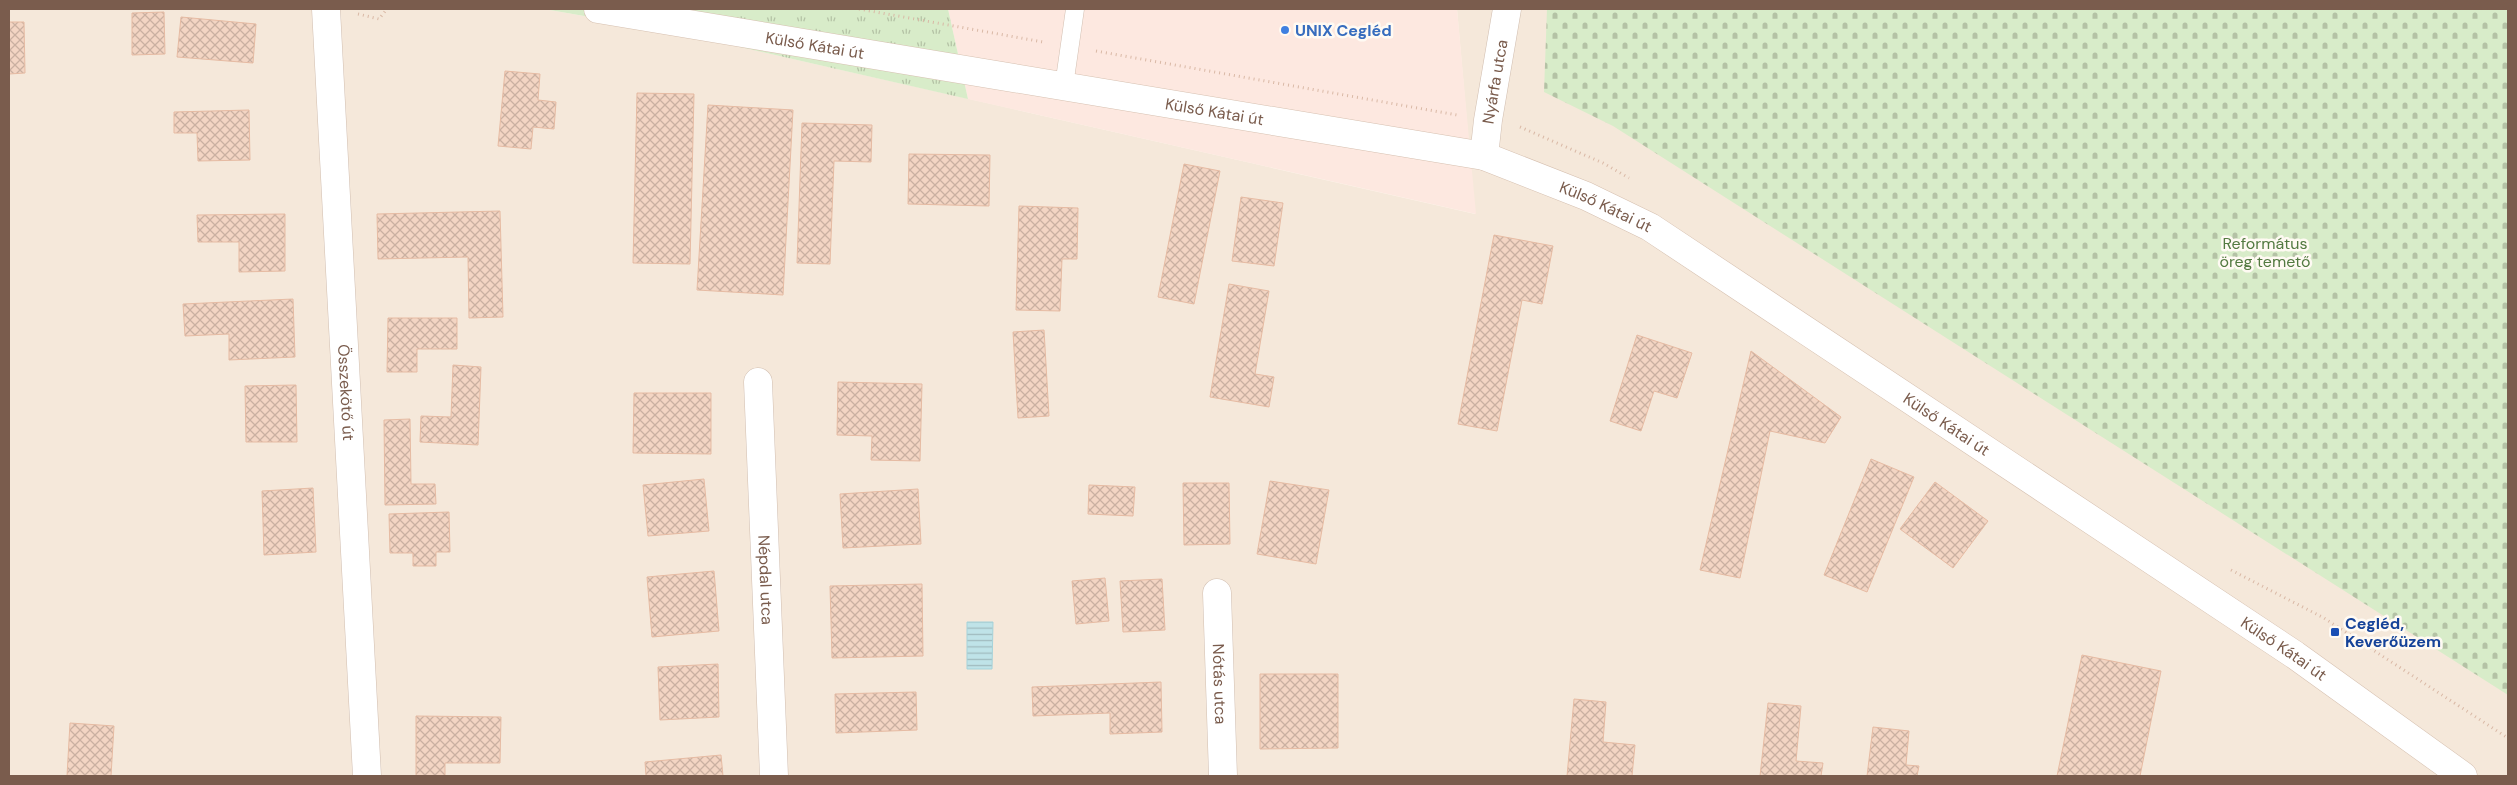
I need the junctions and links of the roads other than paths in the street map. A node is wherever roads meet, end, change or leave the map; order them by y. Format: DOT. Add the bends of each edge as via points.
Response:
graph roads {
  1 [pos="598,9"];
  2 [pos="1507,9"];
  3 [pos="1074,10"];
  4 [pos="339,11"];
  5 [pos="1064,86"];
  6 [pos="1484,156"];
  7 [pos="758,382"];
  8 [pos="1217,593"];
  9 [pos="367,776"];
  10 [pos="774,776"];
  11 [pos="1223,776"];
  12 [pos="2463,776"];
  1 -- 5 [label="main road, Külső Kátai út"];
  2 -- 6 [label="main road, Nyárfa utca"];
  3 -- 5 [label="lane"];
  4 -- 9 [label="main road, Összekötő út"];
  5 -- 6 [label="main road, Külső Kátai út"];
  6 -- 12 [label="main road, Külső Kátai út" via="1586,196 1650,227 2279,644"];
  7 -- 10 [label="main road, Népdal utca"];
  8 -- 11 [label="main road, Nótás utca"];
}
